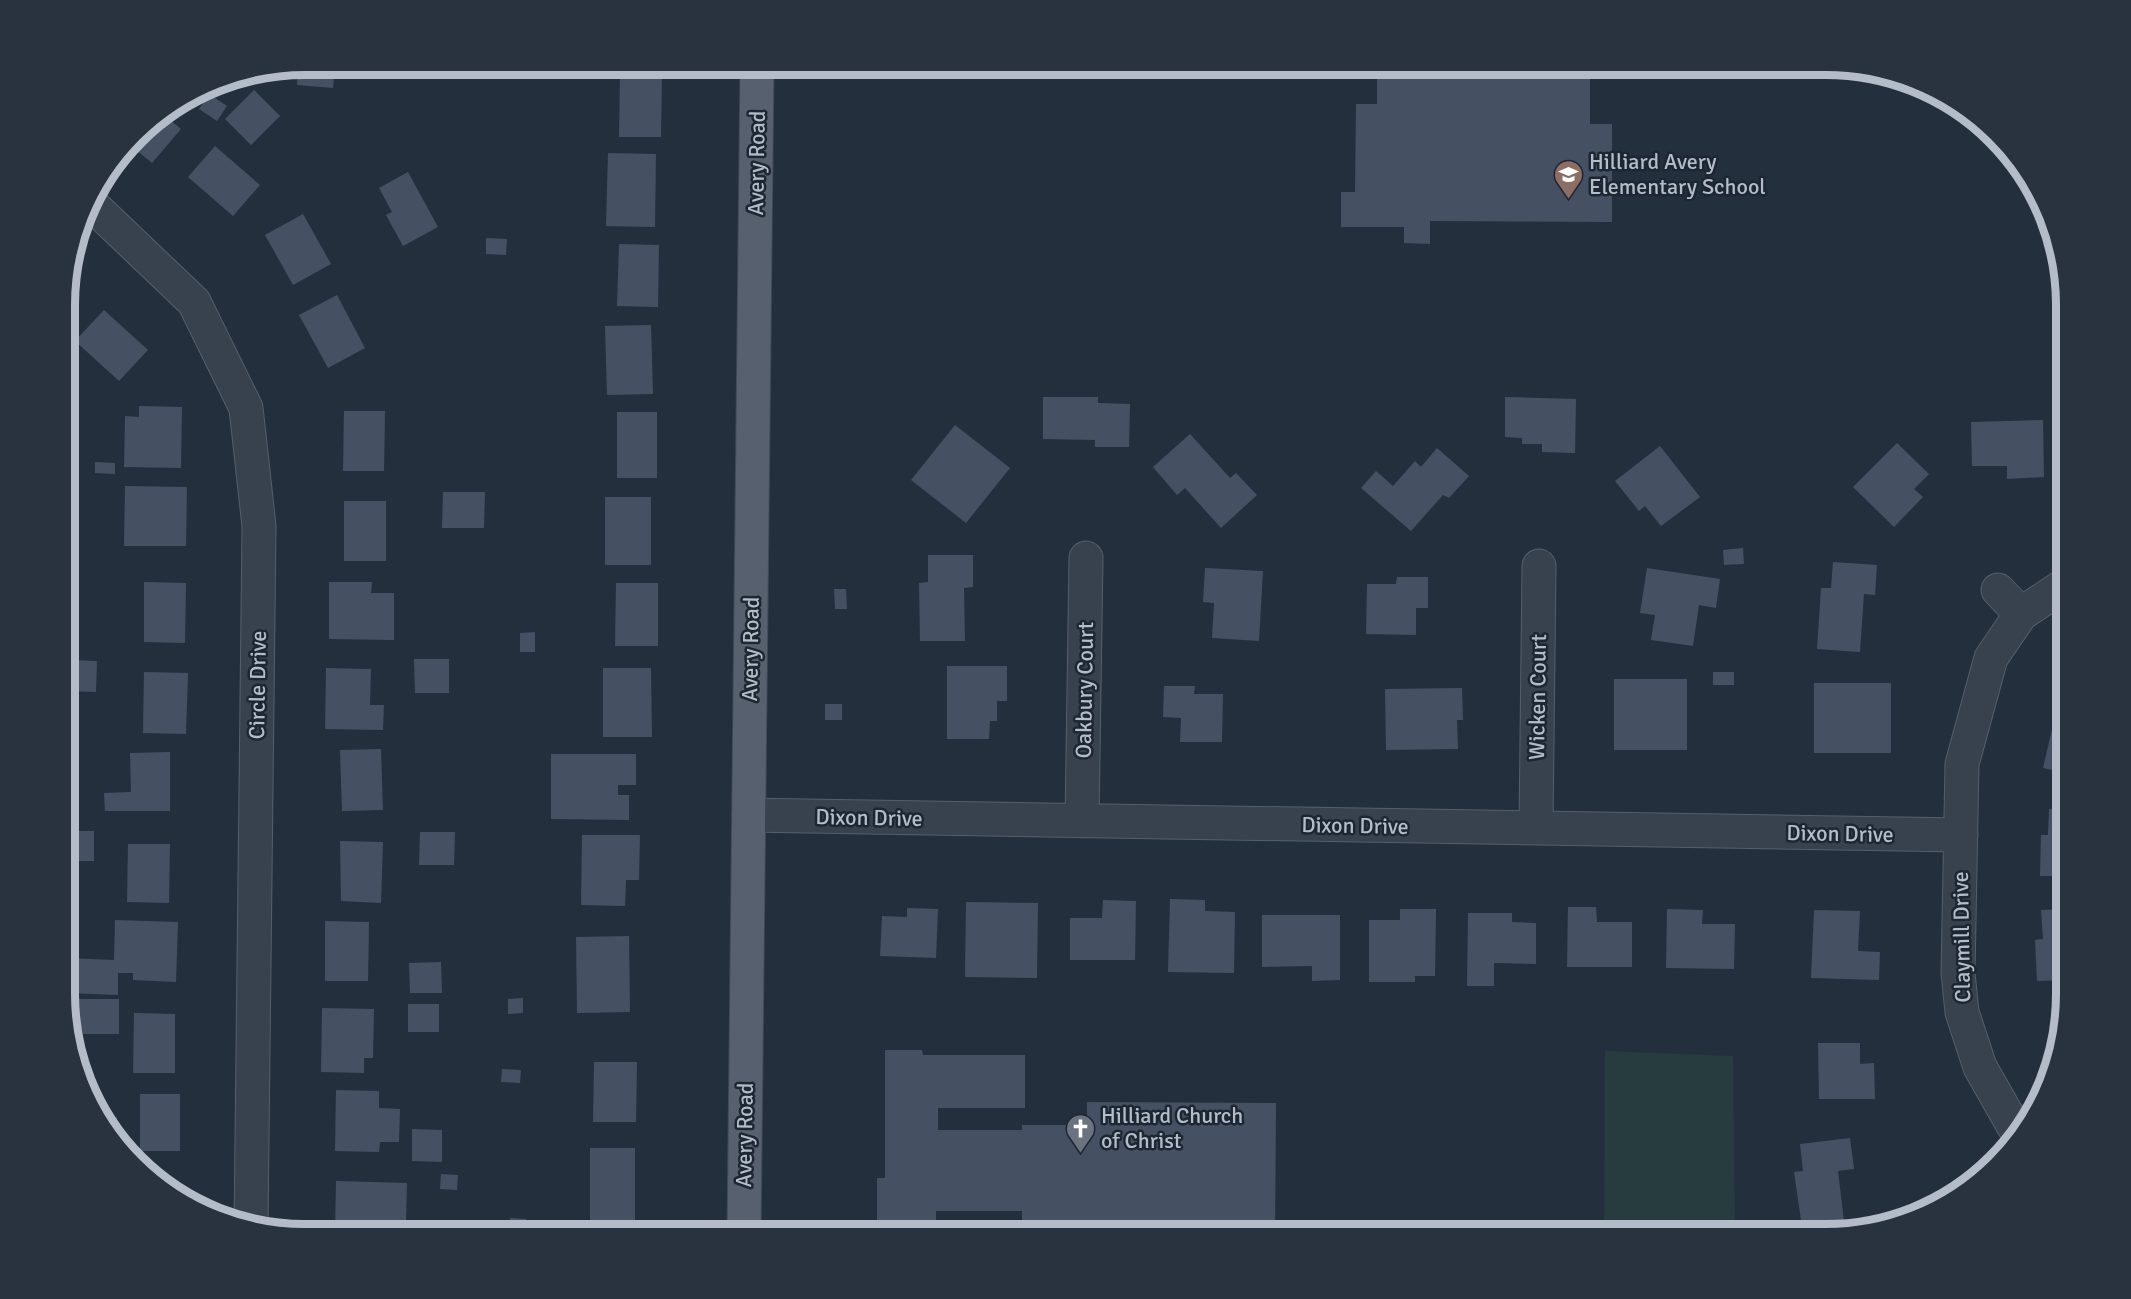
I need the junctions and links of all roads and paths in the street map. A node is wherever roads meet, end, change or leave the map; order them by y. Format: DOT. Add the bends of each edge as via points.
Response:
graph roads {
  1 [pos="757,75"];
  2 [pos="96,209"];
  3 [pos="1086,558"];
  4 [pos="1539,566"];
  5 [pos="1998,590"];
  6 [pos="2056,591"];
  7 [pos="2021,614"];
  8 [pos="748,816"];
  9 [pos="1082,821"];
  10 [pos="1536,828"];
  11 [pos="1960,835"];
  12 [pos="2014,1127"];
  13 [pos="251,1218"];
  14 [pos="744,1224"];
  1 -- 8 [label="main road, Avery Road"];
  2 -- 13 [label="street, Circle Drive" via="194,302 246,408 260,526"];
  3 -- 9 [label="street, Oakbury Court"];
  4 -- 10 [label="street, Wicken Court"];
  5 -- 7 [label="street"];
  6 -- 7 [label="street"];
  7 -- 11 [label="street, Claymill Drive" via="1991,658 1962,764"];
  8 -- 9 [label="street, Dixon Drive"];
  8 -- 14 [label="main road, Avery Road"];
  9 -- 10 [label="street, Dixon Drive"];
  10 -- 11 [label="street, Dixon Drive"];
  11 -- 12 [label="street, Claymill Drive" via="1958,973 1962,1012 1980,1067"];
}
